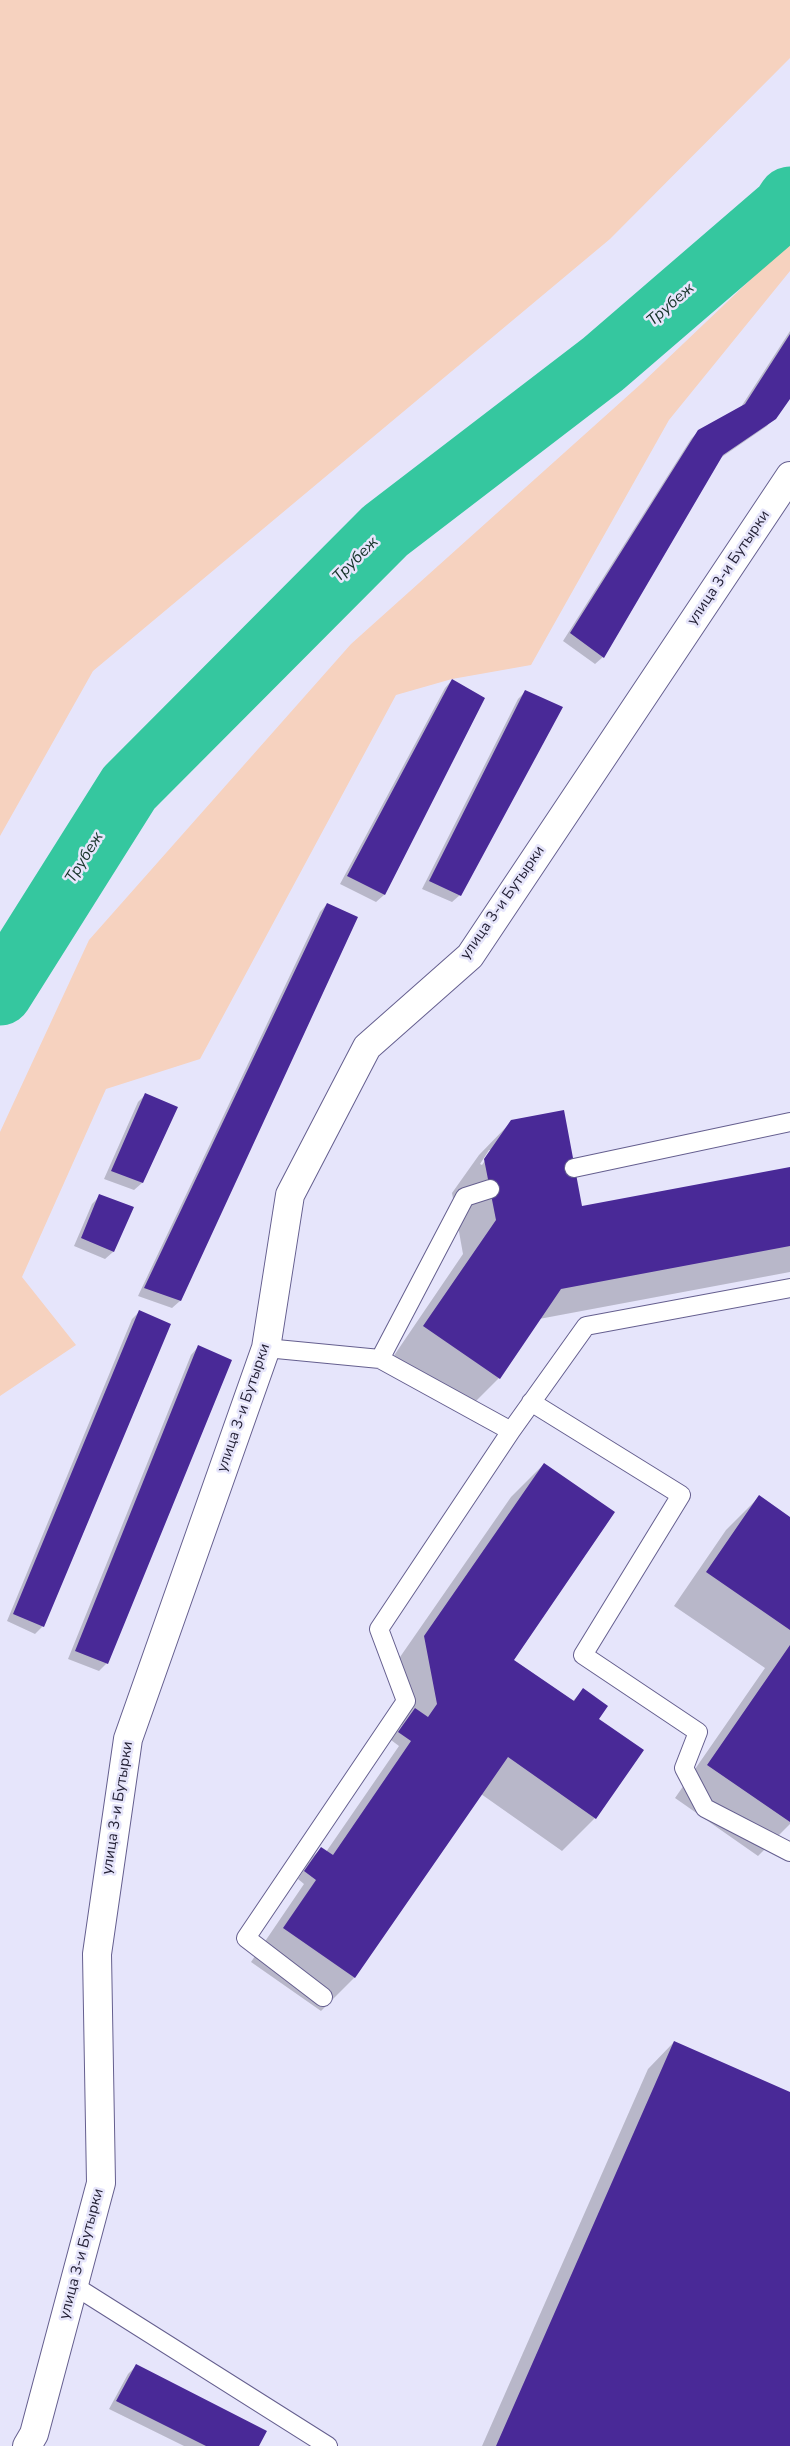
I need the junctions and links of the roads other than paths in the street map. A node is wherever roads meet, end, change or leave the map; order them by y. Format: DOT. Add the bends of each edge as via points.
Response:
graph roads {
  1 [pos="790,476"];
  2 [pos="790,1122"];
  3 [pos="574,1168"];
  4 [pos="490,1189"];
  5 [pos="790,1288"];
  6 [pos="266,1348"];
  7 [pos="380,1359"];
  8 [pos="532,1402"];
  9 [pos="511,1431"];
  10 [pos="790,1852"];
  11 [pos="323,1997"];
  12 [pos="73,2285"];
  13 [pos="27,2446"];
  14 [pos="328,2446"];
  1 -- 6 [label="street, улица 3-и Бутырки" via="470,956 367,1047 290,1195"];
  2 -- 3 [label="lane"];
  4 -- 7 [label="lane" via="465,1197"];
  5 -- 8 [label="lane" via="586,1326"];
  6 -- 7 [label="lane"];
  6 -- 12 [label="street, улица 3-и Бутырки" via="128,1739 97,1954 101,2183"];
  7 -- 9 [label="lane"];
  8 -- 9 [label="lane"];
  8 -- 10 [label="lane" via="681,1495 583,1655 698,1732 684,1768 705,1808"];
  9 -- 11 [label="lane" via="379,1629 406,1701 246,1938"];
  12 -- 13 [label="street, улица 3-и Бутырки" via="34,2434"];
  12 -- 14 [label="lane"];
}
